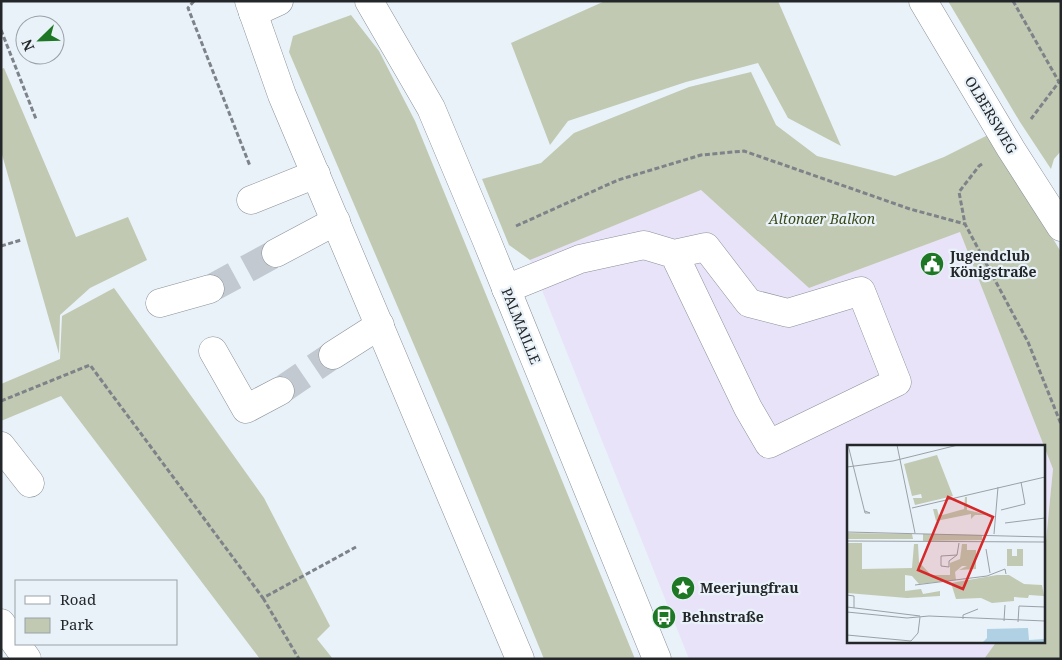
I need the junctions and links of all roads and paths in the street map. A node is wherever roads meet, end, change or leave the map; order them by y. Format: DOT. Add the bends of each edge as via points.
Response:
graph roads {
  1 [pos="194,1"];
  2 [pos="279,1"];
  3 [pos="370,1"];
  4 [pos="923,1"];
  5 [pos="1013,1"];
  6 [pos="251,7"];
  7 [pos="1,30"];
  8 [pos="1060,81"];
  9 [pos="36,119"];
  10 [pos="1030,120"];
  11 [pos="1011,150"];
  12 [pos="246,156"];
  13 [pos="316,174"];
  14 [pos="251,200"];
  15 [pos="336,221"];
  16 [pos="965,224"];
  17 [pos="1061,227"];
  18 [pos="486,239"];
  19 [pos="21,240"];
  20 [pos="1,246"];
  21 [pos="276,253"];
  22 [pos="674,254"];
  23 [pos="210,289"];
  24 [pos="506,289"];
  25 [pos="160,303"];
  26 [pos="380,325"];
  27 [pos="213,351"];
  28 [pos="333,355"];
  29 [pos="280,391"];
  30 [pos="1,401"];
  31 [pos="1061,424"];
  32 [pos="1,446"];
  33 [pos="30,483"];
  34 [pos="356,547"];
  35 [pos="263,598"];
  36 [pos="1,624"];
  37 [pos="15,643"];
  38 [pos="17,645"];
  39 [pos="27,659"];
  40 [pos="298,659"];
  41 [pos="520,659"];
  42 [pos="657,659"];
  1 -- 12 [label="path" via="188,8"];
  2 -- 6 [label="main road"];
  3 -- 18 [label="main road, PALMAILLE" via="431,108"];
  4 -- 11 [label="main road, OLBERSWEG"];
  5 -- 8 [label="path"];
  6 -- 13 [label="main road" via="282,95"];
  7 -- 9 [label="path"];
  8 -- 10 [label="path"];
  11 -- 16 [label="path" via="979,166 959,192"];
  11 -- 17 [label="main road, OLBERSWEG"];
  13 -- 14 [label="main road"];
  13 -- 15 [label="main road"];
  15 -- 21 [label="main road"];
  15 -- 26 [label="main road"];
  16 -- 18 [label="path" via="910,210 744,151 701,155 618,180"];
  16 -- 31 [label="path" via="1028,342"];
  18 -- 24 [label="main road, PALMAILLE"];
  19 -- 20 [label="path"];
  22 -- 22 [label="main road" via="706,247 749,303 788,312 861,290 897,382 769,444 748,408"];
  22 -- 24 [label="main road" via="644,245 580,259"];
  23 -- 25 [label="main road"];
  24 -- 42 [label="main road, PALMAILLE"];
  26 -- 28 [label="main road"];
  26 -- 41 [label="main road"];
  27 -- 29 [label="main road" via="246,409"];
  30 -- 35 [label="path" via="90,365"];
  32 -- 33 [label="main road"];
  34 -- 35 [label="path"];
  35 -- 40 [label="path"];
  36 -- 37 [label="main road"];
  38 -- 39 [label="main road"];
}
